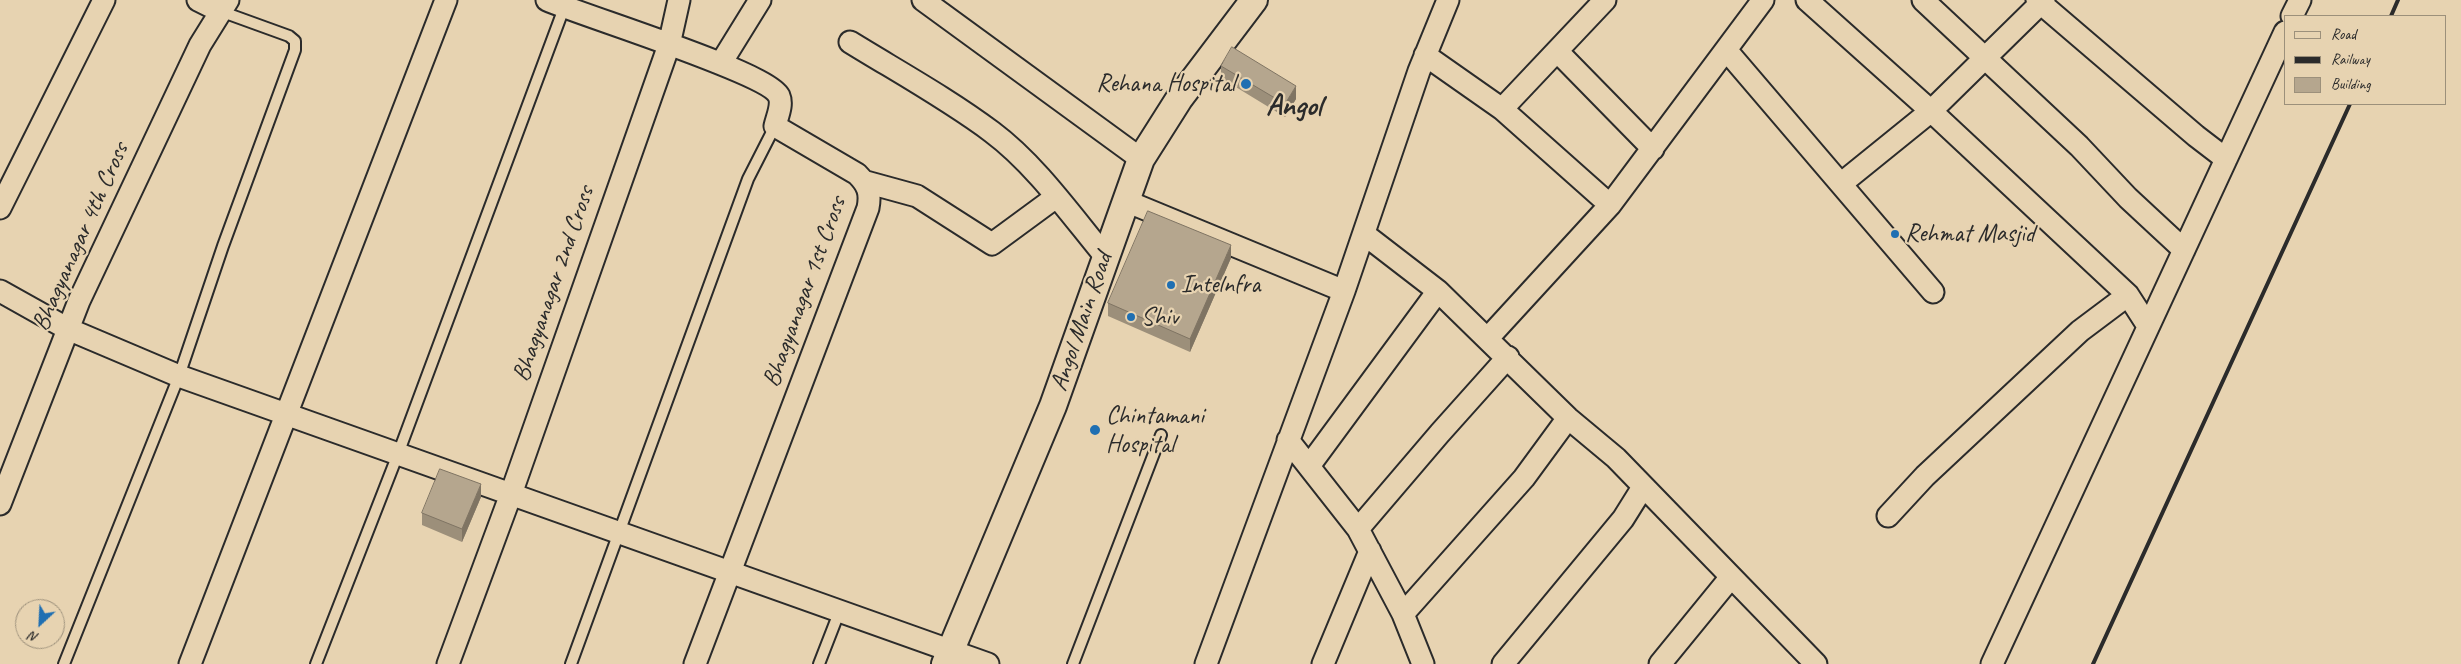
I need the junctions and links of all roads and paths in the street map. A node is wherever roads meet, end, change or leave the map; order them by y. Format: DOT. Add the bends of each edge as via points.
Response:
graph roads {
  1 [pos="104,0"];
  2 [pos="198,0"];
  3 [pos="446,0"];
  4 [pos="679,0"];
  5 [pos="760,0"];
  6 [pos="924,0"];
  7 [pos="1254,0"];
  8 [pos="1448,0"];
  9 [pos="1605,0"];
  10 [pos="1763,0"];
  11 [pos="1807,0"];
  12 [pos="1923,0"];
  13 [pos="2300,0"];
  14 [pos="2040,1"];
  15 [pos="560,3"];
  16 [pos="224,5"];
  17 [pos="2292,15"];
  18 [pos="2284,34"];
  19 [pos="850,42"];
  20 [pos="669,44"];
  21 [pos="1727,50"];
  22 [pos="1557,51"];
  23 [pos="1425,55"];
  24 [pos="1984,58"];
  25 [pos="721,63"];
  26 [pos="1502,109"];
  27 [pos="1931,111"];
  28 [pos="775,126"];
  29 [pos="1653,149"];
  30 [pos="1141,159"];
  31 [pos="2226,159"];
  32 [pos="866,182"];
  33 [pos="1842,184"];
  34 [pos="1056,196"];
  35 [pos="1126,201"];
  36 [pos="1610,205"];
  37 [pos="0,208"];
  38 [pos="1364,234"];
  39 [pos="2184,250"];
  40 [pos="1105,256"];
  41 [pos="0,290"];
  42 [pos="1344,291"];
  43 [pos="1438,291"];
  44 [pos="1933,292"];
  45 [pos="2128,295"];
  46 [pos="2148,326"];
  47 [pos="68,329"];
  48 [pos="1488,338"];
  49 [pos="1508,357"];
  50 [pos="179,376"];
  51 [pos="287,414"];
  52 [pos="1568,418"];
  53 [pos="1161,435"];
  54 [pos="1288,440"];
  55 [pos="398,454"];
  56 [pos="1309,466"];
  57 [pos="1643,487"];
  58 [pos="511,494"];
  59 [pos="0,504"];
  60 [pos="1888,516"];
  61 [pos="1358,529"];
  62 [pos="619,532"];
  63 [pos="1370,551"];
  64 [pos="730,571"];
  65 [pos="1732,577"];
  66 [pos="840,610"];
  67 [pos="1404,614"];
  68 [pos="947,656"];
  69 [pos="64,664"];
  70 [pos="190,664"];
  71 [pos="316,664"];
  72 [pos="448,664"];
  73 [pos="571,664"];
  74 [pos="695,664"];
  75 [pos="820,664"];
  76 [pos="988,664"];
  77 [pos="1073,664"];
  78 [pos="1206,664"];
  79 [pos="1323,664"];
  80 [pos="1423,664"];
  81 [pos="1503,664"];
  82 [pos="1660,664"];
  83 [pos="1816,664"];
  84 [pos="1992,664"];
  1 -- 37 [label="street"];
  2 -- 16 [label="street"];
  3 -- 51 [label="street"];
  4 -- 20 [label="street, Bhagyanagar 2nd Cross"];
  5 -- 25 [label="street"];
  6 -- 30 [label="street"];
  7 -- 30 [label="street, Angol Main Road" via="1180,99"];
  8 -- 23 [label="street"];
  9 -- 22 [label="street"];
  10 -- 21 [label="street"];
  11 -- 27 [label="street"];
  12 -- 24 [label="street"];
  13 -- 17 [label="street"];
  14 -- 24 [label="street"];
  14 -- 31 [label="street"];
  15 -- 20 [label="street"];
  15 -- 55 [label="lane"];
  16 -- 47 [label="street, Bhagyanagar 4th Cross" via="191,62"];
  16 -- 50 [label="lane" via="290,36 295,41 295,50"];
  18 -- 31 [label="street"];
  19 -- 34 [label="street" via="993,132"];
  20 -- 25 [label="street"];
  20 -- 58 [label="street, Bhagyanagar 2nd Cross"];
  21 -- 29 [label="street"];
  21 -- 33 [label="street"];
  22 -- 26 [label="street"];
  22 -- 29 [label="street"];
  23 -- 26 [label="street"];
  23 -- 38 [label="street"];
  24 -- 27 [label="street"];
  24 -- 39 [label="street"];
  25 -- 28 [label="street" via="779,96"];
  26 -- 36 [label="street"];
  27 -- 33 [label="street"];
  27 -- 45 [label="street"];
  28 -- 32 [label="street, Bhagyanagar 1st Cross"];
  28 -- 62 [label="lane" via="748,179"];
  29 -- 36 [label="street"];
  30 -- 35 [label="street, Angol Main Road"];
  31 -- 39 [label="street"];
  32 -- 34 [label="street" via="917,196 992,244"];
  32 -- 64 [label="street, Bhagyanagar 1st Cross" via="870,196 868,208"];
  33 -- 44 [label="street"];
  34 -- 40 [label="street"];
  35 -- 40 [label="street, Angol Main Road"];
  35 -- 42 [label="street"];
  36 -- 48 [label="street"];
  38 -- 42 [label="street"];
  38 -- 43 [label="street"];
  39 -- 46 [label="street"];
  40 -- 68 [label="street, Angol Main Road" via="1053,406"];
  41 -- 47 [label="street"];
  42 -- 54 [label="street"];
  43 -- 48 [label="street"];
  43 -- 56 [label="street"];
  45 -- 46 [label="street"];
  45 -- 60 [label="street" via="2080,331 1924,476"];
  46 -- 84 [label="street"];
  47 -- 50 [label="street"];
  47 -- 59 [label="street, Bhagyanagar 4th Cross"];
  48 -- 49 [label="street"];
  49 -- 52 [label="street"];
  49 -- 61 [label="street"];
  50 -- 51 [label="street"];
  50 -- 69 [label="lane"];
  51 -- 55 [label="street"];
  51 -- 70 [label="street"];
  52 -- 57 [label="street" via="1616,458"];
  52 -- 67 [label="street" via="1524,478"];
  53 -- 77 [label="lane"];
  54 -- 56 [label="street"];
  54 -- 78 [label="street"];
  55 -- 58 [label="street"];
  55 -- 71 [label="lane"];
  56 -- 61 [label="street"];
  57 -- 65 [label="street"];
  57 -- 81 [label="street" via="1623,519"];
  58 -- 62 [label="street"];
  58 -- 72 [label="street, Bhagyanagar 2nd Cross"];
  61 -- 63 [label="street"];
  62 -- 64 [label="street"];
  62 -- 73 [label="lane"];
  63 -- 67 [label="street"];
  63 -- 79 [label="street"];
  64 -- 66 [label="street"];
  64 -- 74 [label="street, Bhagyanagar 1st Cross"];
  65 -- 82 [label="street"];
  65 -- 83 [label="street"];
  66 -- 68 [label="street"];
  66 -- 75 [label="lane"];
  67 -- 80 [label="street"];
  68 -- 76 [label="street"];
}
